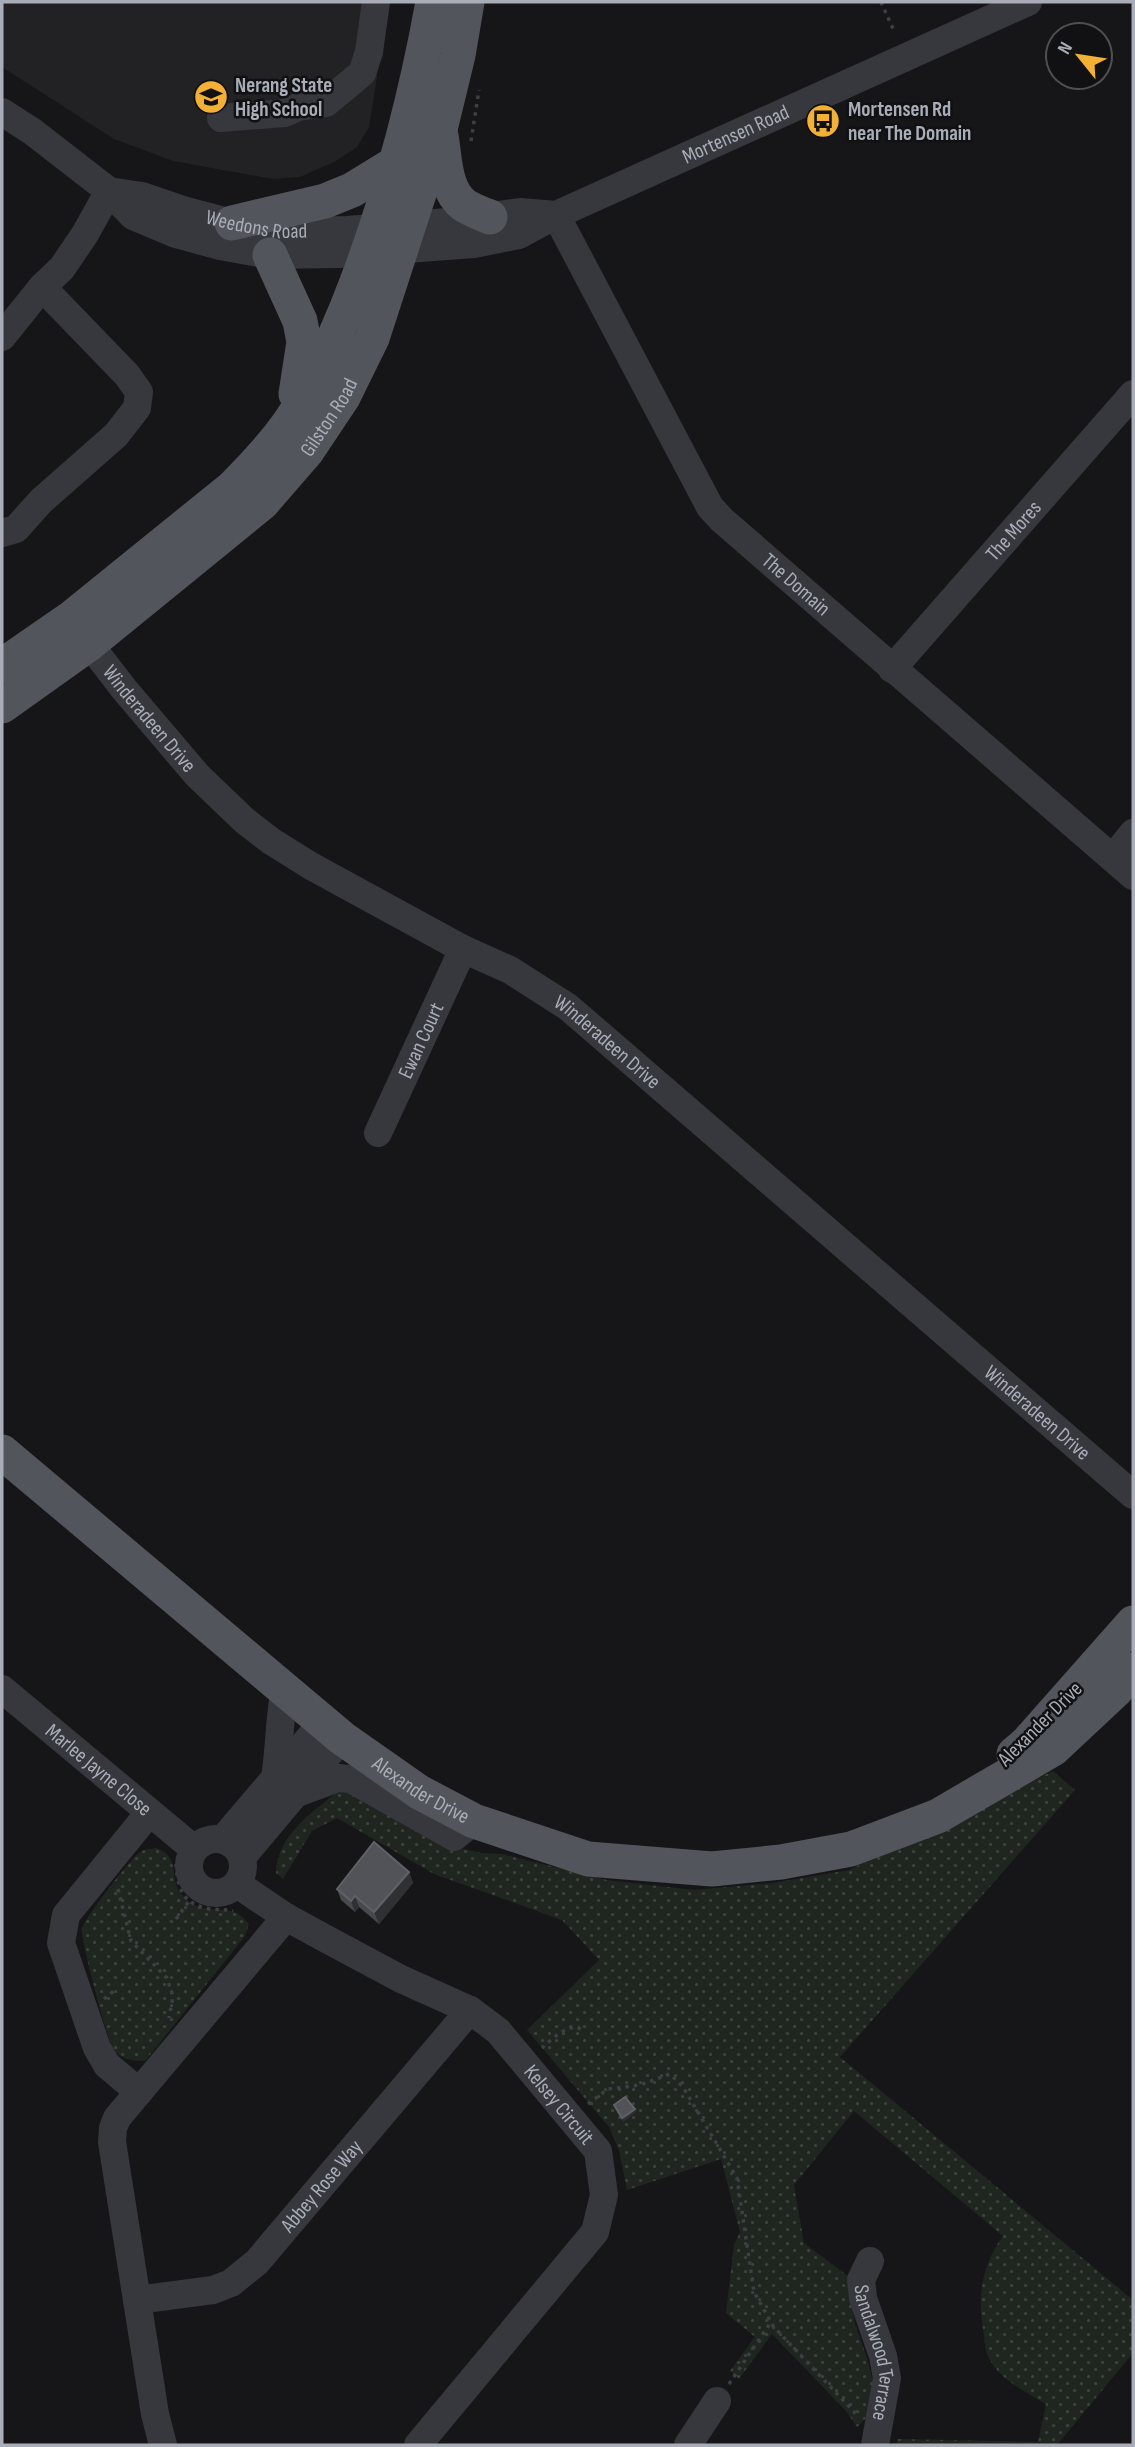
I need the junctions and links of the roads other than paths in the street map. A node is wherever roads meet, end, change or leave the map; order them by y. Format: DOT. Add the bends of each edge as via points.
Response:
graph roads {
  1 [pos="376,2"];
  2 [pos="433,2"];
  3 [pos="467,2"];
  4 [pos="1028,2"];
  5 [pos="2,112"];
  6 [pos="221,118"];
  7 [pos="455,136"];
  8 [pos="396,163"];
  9 [pos="109,191"];
  10 [pos="556,215"];
  11 [pos="490,217"];
  12 [pos="232,223"];
  13 [pos="388,239"];
  14 [pos="270,255"];
  15 [pos="42,287"];
  16 [pos="2,337"];
  17 [pos="1133,394"];
  18 [pos="292,418"];
  19 [pos="2,533"];
  20 [pos="80,632"];
  21 [pos="2,666"];
  22 [pos="892,669"];
  23 [pos="2,706"];
  24 [pos="1133,833"];
  25 [pos="1123,867"];
  26 [pos="463,949"];
  27 [pos="378,1133"];
  28 [pos="2,1452"];
  29 [pos="1133,1495"];
  30 [pos="1133,1623"];
  31 [pos="1133,1670"];
  32 [pos="2,1689"];
  33 [pos="285,1689"];
  34 [pos="332,1730"];
  35 [pos="285,1786"];
  36 [pos="149,1813"];
  37 [pos="938,1816"];
  38 [pos="474,1821"];
  39 [pos="233,1847"];
  40 [pos="185,1855"];
  41 [pos="236,1898"];
  42 [pos="286,1917"];
  43 [pos="470,2010"];
  44 [pos="139,2092"];
  45 [pos="870,2261"];
  46 [pos="137,2300"];
  47 [pos="717,2401"];
  48 [pos="870,2434"];
  49 [pos="163,2445"];
  50 [pos="418,2445"];
  51 [pos="688,2445"];
  1 -- 6 [label="street" via="362,73 326,103 285,113"];
  2 -- 8 [label="main road, Gilston Road" via="419,79"];
  3 -- 7 [label="main road, Gilston Road" via="458,55"];
  4 -- 10 [label="street, Mortensen Road"];
  5 -- 9 [label="street, Weedons Road"];
  7 -- 11 [label="main road" via="449,185 457,199"];
  7 -- 13 [label="main road, Gilston Road"];
  8 -- 12 [label="main road" via="325,201"];
  8 -- 13 [label="main road, Gilston Road"];
  9 -- 12 [label="street, Weedons Road"];
  9 -- 14 [label="street, Weedons Road" via="134,216 176,234"];
  9 -- 15 [label="street" via="62,268"];
  10 -- 11 [label="street, Mortensen Road" via="520,212"];
  10 -- 13 [label="street, Mortensen Road" via="519,235 474,244"];
  10 -- 22 [label="street, The Domain" via="710,507"];
  11 -- 13 [label="street, Mortensen Road"];
  12 -- 13 [label="street, Weedons Road"];
  13 -- 14 [label="street, Weedons Road"];
  13 -- 18 [label="main road, Gilston Road"];
  13 -- 20 [label="main road, Gilston Road" via="360,366 307,451 262,503"];
  14 -- 18 [label="main road" via="300,321 304,342"];
  15 -- 16 [label="street"];
  15 -- 19 [label="street" via="139,392 136,408 116,435 16,529"];
  17 -- 22 [label="street, The Mores"];
  18 -- 20 [label="main road, Gilston Road" via="255,465"];
  20 -- 21 [label="main road, Gilston Road"];
  20 -- 23 [label="main road, Gilston Road"];
  20 -- 26 [label="street, Winderadeen Drive" via="197,775 245,821 311,866"];
  22 -- 25 [label="street, The Domain"];
  24 -- 25 [label="street"];
  26 -- 27 [label="street, Ewan Court"];
  26 -- 29 [label="street, Winderadeen Drive" via="568,1007"];
  28 -- 33 [label="main road, Alexander Drive"];
  30 -- 37 [label="main road, Alexander Drive" via="1027,1743"];
  31 -- 37 [label="main road, Alexander Drive" via="1053,1749"];
  32 -- 36 [label="street, Marlee Jayne Close"];
  33 -- 34 [label="main road, Alexander Drive"];
  33 -- 35 [label="street" via="279,1719"];
  34 -- 35 [label="street"];
  34 -- 38 [label="main road, Alexander Drive" via="419,1792"];
  35 -- 38 [label="street" via="351,1779 454,1837"];
  35 -- 39 [label="street"];
  36 -- 40 [label="street, Marlee Jayne Close"];
  36 -- 44 [label="street" via="66,1915 61,1942 97,2048 107,2065"];
  37 -- 38 [label="main road, Alexander Drive" via="851,1849 712,1869 588,1859"];
  39 -- 40 [label="street" via="207,1840"];
  39 -- 41 [label="street" via="244,1868"];
  40 -- 41 [label="street" via="200,1888 219,1894 230,1890"];
  41 -- 42 [label="street, Kelsey Circuit"];
  42 -- 43 [label="street, Kelsey Circuit"];
  42 -- 44 [label="street"];
  43 -- 46 [label="street, Abbey Rose Way" via="257,2262 214,2290"];
  43 -- 50 [label="street, Kelsey Circuit" via="498,2031 598,2151 604,2195 595,2232"];
  44 -- 46 [label="street" via="117,2118 112,2142"];
  45 -- 48 [label="street, Sandalwood Terrace" via="861,2280 863,2298 887,2378"];
  46 -- 49 [label="street"];
  47 -- 51 [label="street"];
}
